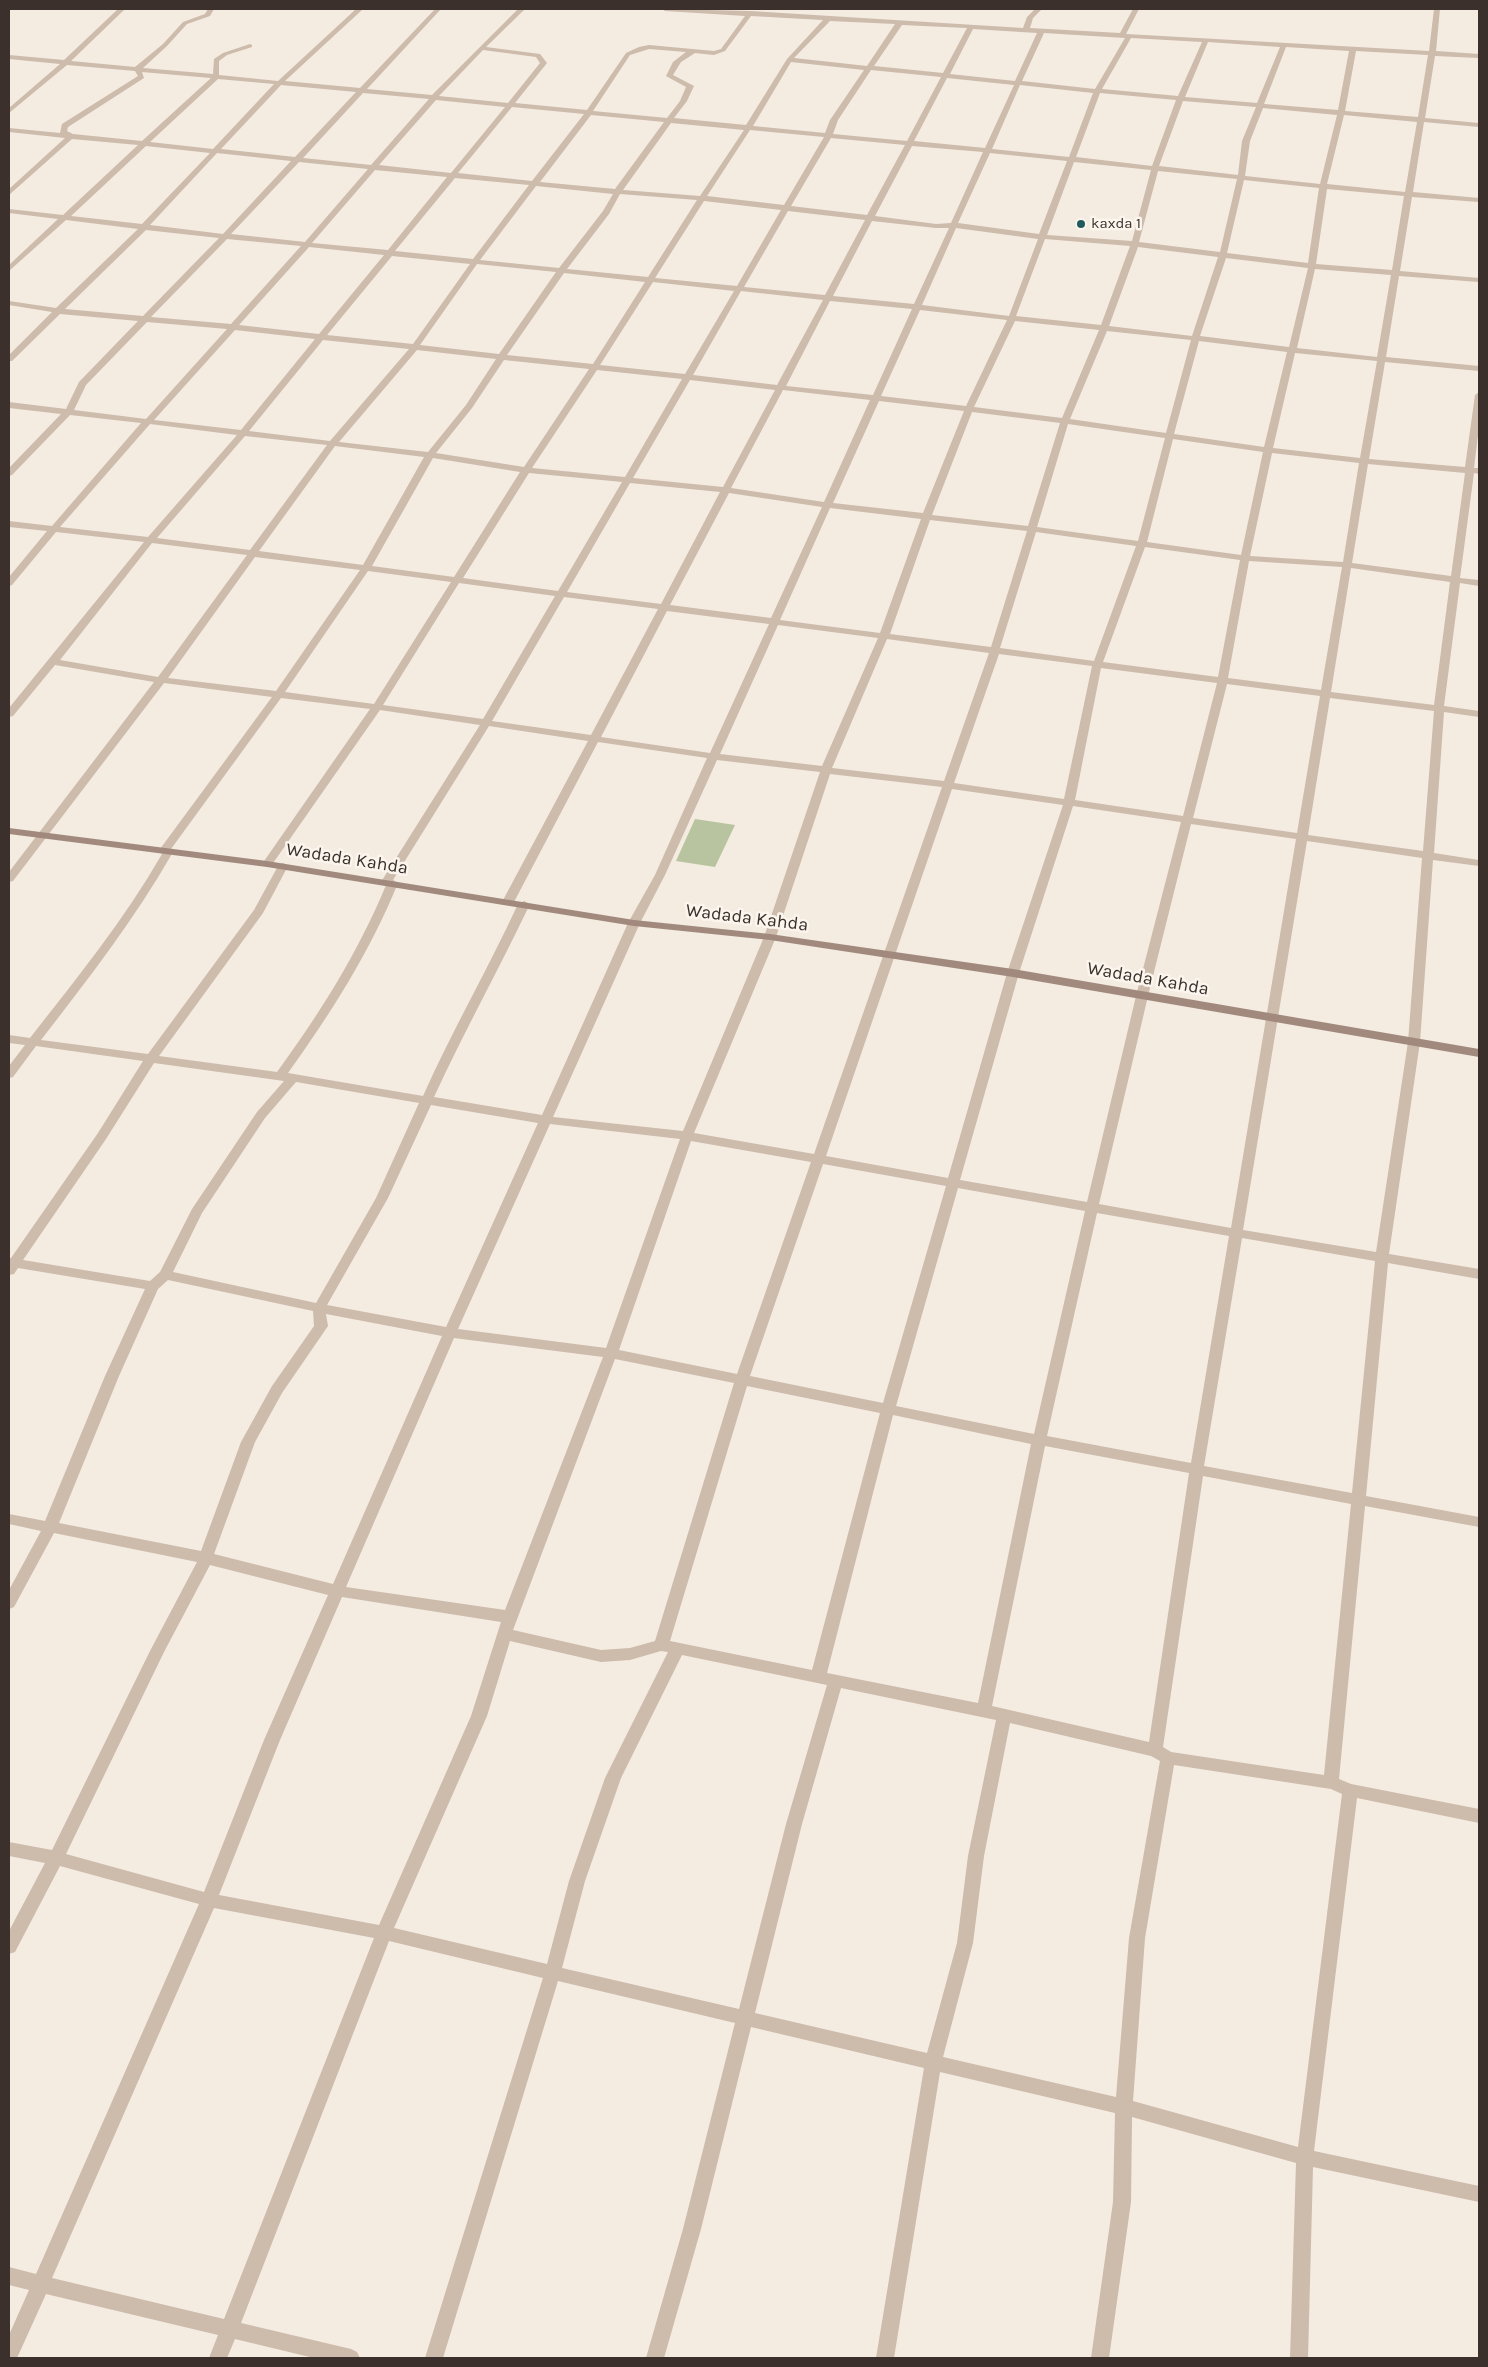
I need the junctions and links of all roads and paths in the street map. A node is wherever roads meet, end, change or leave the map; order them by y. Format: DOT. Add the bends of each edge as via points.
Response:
graph roads {
  1 [pos="122,9"];
  2 [pos="211,9"];
  3 [pos="360,9"];
  4 [pos="438,9"];
  5 [pos="522,9"];
  6 [pos="665,9"];
  7 [pos="1039,9"];
  8 [pos="1136,9"];
  9 [pos="1437,9"];
  10 [pos="750,14"];
  11 [pos="829,18"];
  12 [pos="900,22"];
  13 [pos="971,27"];
  14 [pos="1027,30"];
  15 [pos="1042,32"];
  16 [pos="1126,36"];
  17 [pos="1206,40"];
  18 [pos="1284,44"];
  19 [pos="250,46"];
  20 [pos="481,48"];
  21 [pos="1353,48"];
  22 [pos="694,51"];
  23 [pos="1432,53"];
  24 [pos="1479,56"];
  25 [pos="9,57"];
  26 [pos="789,60"];
  27 [pos="66,62"];
  28 [pos="868,68"];
  29 [pos="137,69"];
  30 [pos="945,76"];
  31 [pos="216,77"];
  32 [pos="281,82"];
  33 [pos="1018,83"];
  34 [pos="361,90"];
  35 [pos="1097,91"];
  36 [pos="434,97"];
  37 [pos="1180,99"];
  38 [pos="510,105"];
  39 [pos="1259,105"];
  40 [pos="9,111"];
  41 [pos="589,112"];
  42 [pos="1341,114"];
  43 [pos="668,119"];
  44 [pos="1421,119"];
  45 [pos="1479,124"];
  46 [pos="748,127"];
  47 [pos="9,130"];
  48 [pos="71,136"];
  49 [pos="828,136"];
  50 [pos="144,143"];
  51 [pos="908,145"];
  52 [pos="217,150"];
  53 [pos="987,151"];
  54 [pos="298,158"];
  55 [pos="1070,159"];
  56 [pos="376,166"];
  57 [pos="1155,167"];
  58 [pos="453,174"];
  59 [pos="1241,177"];
  60 [pos="535,183"];
  61 [pos="1323,187"];
  62 [pos="618,192"];
  63 [pos="9,193"];
  64 [pos="1409,195"];
  65 [pos="702,198"];
  66 [pos="1479,200"];
  67 [pos="786,207"];
  68 [pos="9,210"];
  69 [pos="64,218"];
  70 [pos="870,218"];
  71 [pos="954,225"];
  72 [pos="144,227"];
  73 [pos="226,235"];
  74 [pos="1043,237"];
  75 [pos="307,244"];
  76 [pos="1135,244"];
  77 [pos="390,252"];
  78 [pos="1223,255"];
  79 [pos="476,260"];
  80 [pos="1312,266"];
  81 [pos="9,269"];
  82 [pos="561,271"];
  83 [pos="1396,273"];
  84 [pos="650,278"];
  85 [pos="1479,280"];
  86 [pos="739,289"];
  87 [pos="827,298"];
  88 [pos="9,303"];
  89 [pos="917,307"];
  90 [pos="58,312"];
  91 [pos="141,320"];
  92 [pos="1011,320"];
  93 [pos="232,327"];
  94 [pos="1104,328"];
  95 [pos="321,337"];
  96 [pos="1195,339"];
  97 [pos="415,347"];
  98 [pos="1292,351"];
  99 [pos="503,357"];
  100 [pos="9,359"];
  101 [pos="1382,360"];
  102 [pos="595,367"];
  103 [pos="1479,369"];
  104 [pos="687,377"];
  105 [pos="780,387"];
  106 [pos="1479,395"];
  107 [pos="876,398"];
  108 [pos="9,406"];
  109 [pos="68,411"];
  110 [pos="968,411"];
  111 [pos="1065,421"];
  112 [pos="146,422"];
  113 [pos="244,432"];
  114 [pos="1169,436"];
  115 [pos="333,443"];
  116 [pos="1268,450"];
  117 [pos="430,455"];
  118 [pos="1365,460"];
  119 [pos="526,470"];
  120 [pos="1474,471"];
  121 [pos="9,473"];
  122 [pos="628,479"];
  123 [pos="725,490"];
  124 [pos="827,505"];
  125 [pos="927,516"];
  126 [pos="9,524"];
  127 [pos="1033,529"];
  128 [pos="52,530"];
  129 [pos="150,540"];
  130 [pos="1141,545"];
  131 [pos="252,554"];
  132 [pos="1244,558"];
  133 [pos="1348,565"];
  134 [pos="366,568"];
  135 [pos="458,580"];
  136 [pos="1457,580"];
  137 [pos="9,583"];
  138 [pos="1479,583"];
  139 [pos="560,594"];
  140 [pos="662,608"];
  141 [pos="774,622"];
  142 [pos="884,636"];
  143 [pos="995,650"];
  144 [pos="53,662"];
  145 [pos="1097,665"];
  146 [pos="1222,679"];
  147 [pos="161,680"];
  148 [pos="279,694"];
  149 [pos="1327,694"];
  150 [pos="377,707"];
  151 [pos="1439,709"];
  152 [pos="9,714"];
  153 [pos="1479,714"];
  154 [pos="486,723"];
  155 [pos="593,740"];
  156 [pos="712,756"];
  157 [pos="826,769"];
  158 [pos="949,785"];
  159 [pos="1069,802"];
  160 [pos="1188,820"];
  161 [pos="9,831"];
  162 [pos="41,836"];
  163 [pos="1303,837"];
  164 [pos="166,851"];
  165 [pos="1428,855"];
  166 [pos="1479,863"];
  167 [pos="267,864"];
  168 [pos="283,866"];
  169 [pos="9,879"];
  170 [pos="389,882"];
  171 [pos="508,902"];
  172 [pos="524,904"];
  173 [pos="634,923"];
  174 [pos="770,938"];
  175 [pos="888,956"];
  176 [pos="1013,973"];
  177 [pos="1142,996"];
  178 [pos="1273,1018"];
  179 [pos="9,1039"];
  180 [pos="34,1042"];
  181 [pos="1414,1042"];
  182 [pos="1479,1053"];
  183 [pos="151,1058"];
  184 [pos="9,1074"];
  185 [pos="286,1077"];
  186 [pos="428,1099"];
  187 [pos="546,1120"];
  188 [pos="687,1136"];
  189 [pos="817,1160"];
  190 [pos="952,1184"];
  191 [pos="1092,1208"];
  192 [pos="1236,1234"];
  193 [pos="1382,1258"];
  194 [pos="10,1265"];
  195 [pos="1479,1274"];
  196 [pos="165,1275"];
  197 [pos="153,1286"];
  198 [pos="319,1308"];
  199 [pos="450,1333"];
  200 [pos="611,1353"];
  201 [pos="742,1380"];
  202 [pos="888,1410"];
  203 [pos="1039,1440"];
  204 [pos="1197,1468"];
  205 [pos="1357,1499"];
  206 [pos="9,1519"];
  207 [pos="1479,1522"];
  208 [pos="50,1527"];
  209 [pos="206,1558"];
  210 [pos="338,1591"];
  211 [pos="9,1602"];
  212 [pos="510,1617"];
  213 [pos="505,1634"];
  214 [pos="670,1646"];
  215 [pos="818,1677"];
  216 [pos="836,1681"];
  217 [pos="984,1711"];
  218 [pos="1004,1715"];
  219 [pos="1161,1754"];
  220 [pos="1330,1783"];
  221 [pos="1350,1790"];
  222 [pos="1479,1816"];
  223 [pos="9,1849"];
  224 [pos="56,1858"];
  225 [pos="209,1900"];
  226 [pos="384,1933"];
  227 [pos="9,1946"];
  228 [pos="553,1972"];
  229 [pos="747,2018"];
  230 [pos="933,2062"];
  231 [pos="1124,2107"];
  232 [pos="1305,2157"];
  233 [pos="1479,2194"];
  234 [pos="9,2276"];
  235 [pos="42,2284"];
  236 [pos="229,2327"];
  237 [pos="9,2356"];
  238 [pos="218,2358"];
  239 [pos="351,2358"];
  240 [pos="434,2358"];
  241 [pos="655,2358"];
  242 [pos="885,2358"];
  243 [pos="1100,2358"];
  244 [pos="1299,2358"];
  1 -- 27 [label="street"];
  2 -- 29 [label="street" via="208,14 185,23"];
  3 -- 32 [label="street"];
  4 -- 34 [label="street"];
  5 -- 20 [label="street"];
  6 -- 10 [label="street"];
  7 -- 14 [label="street" via="1030,17"];
  8 -- 16 [label="street"];
  9 -- 23 [label="street"];
  10 -- 11 [label="street"];
  10 -- 22 [label="street" via="723,50"];
  11 -- 12 [label="street"];
  11 -- 26 [label="street"];
  12 -- 13 [label="street"];
  12 -- 28 [label="street"];
  13 -- 14 [label="street"];
  13 -- 30 [label="street"];
  14 -- 15 [label="street"];
  15 -- 16 [label="street"];
  15 -- 33 [label="street"];
  16 -- 17 [label="street"];
  16 -- 35 [label="street"];
  17 -- 18 [label="street"];
  17 -- 37 [label="street"];
  18 -- 21 [label="street"];
  18 -- 39 [label="street"];
  19 -- 31 [label="street" via="216,60"];
  20 -- 36 [label="street"];
  20 -- 38 [label="street" via="538,55 544,63"];
  21 -- 23 [label="street"];
  21 -- 42 [label="street"];
  22 -- 41 [label="street" via="649,47 628,54"];
  22 -- 43 [label="street" via="684,55 671,68 669,76 690,86"];
  23 -- 24 [label="street"];
  23 -- 44 [label="street"];
  25 -- 27 [label="street"];
  26 -- 28 [label="street"];
  26 -- 46 [label="street"];
  27 -- 29 [label="street"];
  27 -- 40 [label="street"];
  28 -- 30 [label="street"];
  28 -- 49 [label="street" via="834,120"];
  29 -- 31 [label="street"];
  29 -- 48 [label="street" via="142,77 65,126 63,132"];
  30 -- 33 [label="street"];
  30 -- 51 [label="street"];
  31 -- 32 [label="street"];
  31 -- 50 [label="street"];
  32 -- 34 [label="street"];
  32 -- 52 [label="street"];
  33 -- 35 [label="street"];
  33 -- 53 [label="street"];
  34 -- 36 [label="street"];
  34 -- 54 [label="street"];
  35 -- 37 [label="street"];
  35 -- 55 [label="street"];
  36 -- 38 [label="street"];
  36 -- 56 [label="street"];
  37 -- 39 [label="street"];
  37 -- 57 [label="street"];
  38 -- 41 [label="street"];
  38 -- 58 [label="street"];
  39 -- 42 [label="street"];
  39 -- 59 [label="street" via="1246,141"];
  41 -- 43 [label="street"];
  41 -- 60 [label="street"];
  42 -- 44 [label="street"];
  42 -- 61 [label="street"];
  43 -- 46 [label="street"];
  43 -- 62 [label="street"];
  44 -- 45 [label="street"];
  44 -- 64 [label="street"];
  46 -- 49 [label="street"];
  46 -- 65 [label="street"];
  47 -- 48 [label="street"];
  48 -- 50 [label="street"];
  48 -- 63 [label="street"];
  49 -- 51 [label="street"];
  49 -- 67 [label="street"];
  50 -- 52 [label="street"];
  50 -- 69 [label="street"];
  51 -- 53 [label="street"];
  51 -- 70 [label="street"];
  52 -- 54 [label="street"];
  52 -- 72 [label="street"];
  53 -- 55 [label="street"];
  53 -- 71 [label="street"];
  54 -- 56 [label="street"];
  54 -- 73 [label="street"];
  55 -- 57 [label="street"];
  55 -- 74 [label="street"];
  56 -- 58 [label="street"];
  56 -- 75 [label="street"];
  57 -- 59 [label="street"];
  57 -- 76 [label="street"];
  58 -- 60 [label="street"];
  58 -- 77 [label="street"];
  59 -- 61 [label="street"];
  59 -- 78 [label="street"];
  60 -- 62 [label="street"];
  60 -- 79 [label="street"];
  61 -- 64 [label="street"];
  61 -- 80 [label="street"];
  62 -- 65 [label="street"];
  62 -- 82 [label="street"];
  64 -- 66 [label="street"];
  64 -- 83 [label="street"];
  65 -- 67 [label="street"];
  65 -- 84 [label="street"];
  67 -- 70 [label="street"];
  67 -- 86 [label="street"];
  68 -- 69 [label="street"];
  69 -- 72 [label="street"];
  69 -- 81 [label="street"];
  70 -- 71 [label="street"];
  70 -- 87 [label="street"];
  71 -- 74 [label="street"];
  71 -- 89 [label="street"];
  72 -- 73 [label="street"];
  72 -- 90 [label="street"];
  73 -- 75 [label="street"];
  73 -- 91 [label="street"];
  74 -- 76 [label="street"];
  74 -- 92 [label="street"];
  75 -- 77 [label="street"];
  75 -- 93 [label="street"];
  76 -- 78 [label="street"];
  76 -- 94 [label="street"];
  77 -- 79 [label="street"];
  77 -- 95 [label="street"];
  78 -- 80 [label="street"];
  78 -- 96 [label="street"];
  79 -- 82 [label="street"];
  79 -- 97 [label="street"];
  80 -- 83 [label="street"];
  80 -- 98 [label="street"];
  82 -- 84 [label="street"];
  82 -- 99 [label="street"];
  83 -- 85 [label="street"];
  83 -- 101 [label="street"];
  84 -- 86 [label="street"];
  84 -- 102 [label="street"];
  86 -- 87 [label="street"];
  86 -- 104 [label="street"];
  87 -- 89 [label="street"];
  87 -- 105 [label="street"];
  88 -- 90 [label="street"];
  89 -- 92 [label="street"];
  89 -- 107 [label="street"];
  90 -- 91 [label="street"];
  90 -- 100 [label="street"];
  91 -- 93 [label="street"];
  91 -- 109 [label="street" via="118,349 82,384"];
  92 -- 94 [label="street"];
  92 -- 110 [label="street"];
  93 -- 95 [label="street"];
  93 -- 112 [label="street"];
  94 -- 96 [label="street"];
  94 -- 111 [label="street"];
  95 -- 97 [label="street"];
  95 -- 113 [label="street"];
  96 -- 98 [label="street"];
  96 -- 114 [label="street"];
  97 -- 99 [label="street"];
  97 -- 115 [label="street"];
  98 -- 101 [label="street"];
  98 -- 116 [label="street"];
  99 -- 102 [label="street"];
  99 -- 117 [label="street"];
  101 -- 103 [label="street"];
  101 -- 118 [label="street"];
  102 -- 104 [label="street"];
  102 -- 119 [label="street"];
  104 -- 105 [label="street"];
  104 -- 122 [label="street"];
  105 -- 107 [label="street"];
  105 -- 123 [label="street"];
  106 -- 120 [label="street"];
  107 -- 110 [label="street"];
  107 -- 124 [label="street"];
  108 -- 109 [label="street"];
  109 -- 112 [label="street"];
  109 -- 121 [label="street"];
  110 -- 111 [label="street"];
  110 -- 125 [label="street"];
  111 -- 114 [label="street"];
  111 -- 127 [label="street"];
  112 -- 113 [label="street"];
  112 -- 128 [label="street"];
  113 -- 115 [label="street"];
  113 -- 129 [label="street"];
  114 -- 116 [label="street"];
  114 -- 130 [label="street"];
  115 -- 117 [label="street"];
  115 -- 131 [label="street"];
  116 -- 118 [label="street"];
  116 -- 132 [label="street"];
  117 -- 119 [label="street"];
  117 -- 134 [label="street"];
  118 -- 120 [label="street"];
  118 -- 133 [label="street"];
  119 -- 122 [label="street"];
  119 -- 135 [label="street"];
  120 -- 136 [label="street"];
  122 -- 123 [label="street"];
  122 -- 139 [label="street"];
  123 -- 124 [label="street"];
  123 -- 140 [label="street"];
  124 -- 125 [label="street"];
  124 -- 141 [label="street"];
  125 -- 127 [label="street"];
  125 -- 142 [label="street"];
  126 -- 128 [label="street"];
  127 -- 130 [label="street"];
  127 -- 143 [label="street"];
  128 -- 129 [label="street"];
  128 -- 137 [label="street"];
  129 -- 131 [label="street"];
  129 -- 144 [label="street"];
  130 -- 132 [label="street"];
  130 -- 145 [label="street"];
  131 -- 134 [label="street"];
  131 -- 147 [label="street"];
  132 -- 133 [label="street"];
  132 -- 146 [label="street"];
  133 -- 136 [label="street"];
  133 -- 149 [label="street"];
  134 -- 135 [label="street"];
  134 -- 148 [label="street"];
  135 -- 139 [label="street"];
  135 -- 150 [label="street"];
  136 -- 138 [label="street"];
  136 -- 151 [label="street"];
  139 -- 140 [label="street"];
  139 -- 154 [label="street"];
  140 -- 141 [label="street"];
  140 -- 155 [label="street"];
  141 -- 142 [label="street"];
  141 -- 156 [label="street"];
  142 -- 143 [label="street"];
  142 -- 157 [label="street"];
  143 -- 145 [label="street"];
  143 -- 158 [label="street"];
  144 -- 147 [label="street"];
  144 -- 152 [label="street"];
  145 -- 146 [label="street"];
  145 -- 159 [label="street"];
  146 -- 149 [label="street"];
  146 -- 160 [label="street"];
  147 -- 148 [label="street"];
  147 -- 162 [label="street"];
  148 -- 150 [label="street"];
  148 -- 164 [label="street"];
  149 -- 151 [label="street"];
  149 -- 163 [label="street"];
  150 -- 154 [label="street"];
  150 -- 167 [label="street"];
  151 -- 153 [label="street"];
  151 -- 165 [label="street"];
  154 -- 155 [label="street"];
  154 -- 170 [label="street"];
  155 -- 156 [label="street"];
  155 -- 171 [label="street"];
  156 -- 157 [label="street"];
  156 -- 173 [label="street" via="660,875"];
  157 -- 158 [label="street"];
  157 -- 174 [label="street"];
  158 -- 159 [label="street"];
  158 -- 175 [label="street"];
  159 -- 160 [label="street"];
  159 -- 176 [label="street"];
  160 -- 163 [label="street"];
  160 -- 177 [label="street"];
  161 -- 162 [label="main road, Wadada Kahda"];
  162 -- 164 [label="main road, Wadada Kahda"];
  162 -- 169 [label="street"];
  163 -- 165 [label="street"];
  163 -- 178 [label="street"];
  164 -- 167 [label="main road, Wadada Kahda"];
  164 -- 180 [label="street" via="151,884"];
  165 -- 166 [label="street"];
  165 -- 181 [label="street"];
  167 -- 168 [label="main road, Wadada Kahda"];
  168 -- 170 [label="main road, Wadada Kahda"];
  168 -- 183 [label="street" via="259,911"];
  170 -- 171 [label="main road, Wadada Kahda"];
  170 -- 185 [label="street" via="378,921"];
  171 -- 172 [label="main road, Wadada Kahda"];
  172 -- 173 [label="main road, Wadada Kahda"];
  172 -- 186 [label="street"];
  173 -- 174 [label="main road, Wadada Kahda"];
  173 -- 187 [label="street"];
  174 -- 175 [label="main road, Wadada Kahda"];
  174 -- 188 [label="street"];
  175 -- 176 [label="main road, Wadada Kahda"];
  175 -- 189 [label="street"];
  176 -- 177 [label="main road, Wadada Kahda"];
  176 -- 190 [label="street"];
  177 -- 178 [label="main road, Wadada Kahda"];
  177 -- 191 [label="street"];
  178 -- 181 [label="main road, Wadada Kahda"];
  178 -- 192 [label="street"];
  179 -- 180 [label="street"];
  180 -- 183 [label="street"];
  180 -- 184 [label="street"];
  181 -- 182 [label="main road, Wadada Kahda"];
  181 -- 193 [label="street"];
  183 -- 185 [label="street"];
  183 -- 194 [label="street" via="102,1136"];
  185 -- 186 [label="street"];
  185 -- 196 [label="street" via="196,1212"];
  186 -- 187 [label="street"];
  186 -- 198 [label="street" via="382,1198"];
  187 -- 188 [label="street"];
  187 -- 199 [label="street"];
  188 -- 189 [label="street"];
  188 -- 200 [label="street"];
  189 -- 190 [label="street"];
  189 -- 201 [label="street"];
  190 -- 191 [label="street"];
  190 -- 202 [label="street"];
  191 -- 192 [label="street"];
  191 -- 203 [label="street"];
  192 -- 193 [label="street"];
  192 -- 204 [label="street"];
  193 -- 195 [label="street"];
  193 -- 205 [label="street"];
  194 -- 197 [label="street"];
  196 -- 197 [label="street"];
  196 -- 198 [label="street"];
  197 -- 208 [label="street"];
  198 -- 199 [label="street"];
  198 -- 209 [label="street" via="320,1326 277,1390 248,1442"];
  199 -- 200 [label="street"];
  199 -- 210 [label="street"];
  200 -- 201 [label="street"];
  200 -- 212 [label="street"];
  201 -- 202 [label="street"];
  201 -- 214 [label="street"];
  202 -- 203 [label="street"];
  202 -- 215 [label="street"];
  203 -- 204 [label="street"];
  203 -- 217 [label="street"];
  204 -- 205 [label="street"];
  204 -- 219 [label="street"];
  205 -- 207 [label="street"];
  205 -- 220 [label="street"];
  206 -- 208 [label="street"];
  208 -- 209 [label="street"];
  208 -- 211 [label="street"];
  209 -- 210 [label="street"];
  209 -- 224 [label="street" via="157,1650"];
  210 -- 212 [label="street"];
  210 -- 225 [label="street" via="272,1740"];
  212 -- 213 [label="street"];
  213 -- 214 [label="street" via="601,1656"];
  213 -- 226 [label="street" via="479,1716"];
  214 -- 215 [label="street"];
  214 -- 228 [label="street" via="614,1778 577,1881"];
  215 -- 216 [label="street"];
  216 -- 217 [label="street"];
  216 -- 229 [label="street" via="794,1824"];
  217 -- 218 [label="street"];
  218 -- 219 [label="street"];
  218 -- 230 [label="street" via="976,1856 965,1943"];
  219 -- 220 [label="street"];
  219 -- 231 [label="street" via="1137,1938"];
  220 -- 221 [label="street"];
  221 -- 222 [label="street"];
  221 -- 232 [label="street"];
  223 -- 224 [label="street"];
  224 -- 225 [label="street"];
  224 -- 227 [label="street"];
  225 -- 226 [label="street"];
  225 -- 235 [label="street"];
  226 -- 228 [label="street"];
  226 -- 236 [label="street"];
  228 -- 229 [label="street"];
  228 -- 240 [label="street"];
  229 -- 230 [label="street"];
  229 -- 241 [label="street"];
  230 -- 231 [label="street"];
  230 -- 242 [label="street"];
  231 -- 232 [label="street"];
  231 -- 243 [label="street" via="1122,2202"];
  232 -- 233 [label="street"];
  232 -- 244 [label="street"];
  234 -- 235 [label="street"];
  235 -- 236 [label="street"];
  235 -- 237 [label="street"];
  236 -- 238 [label="street"];
  236 -- 239 [label="street"];
}
